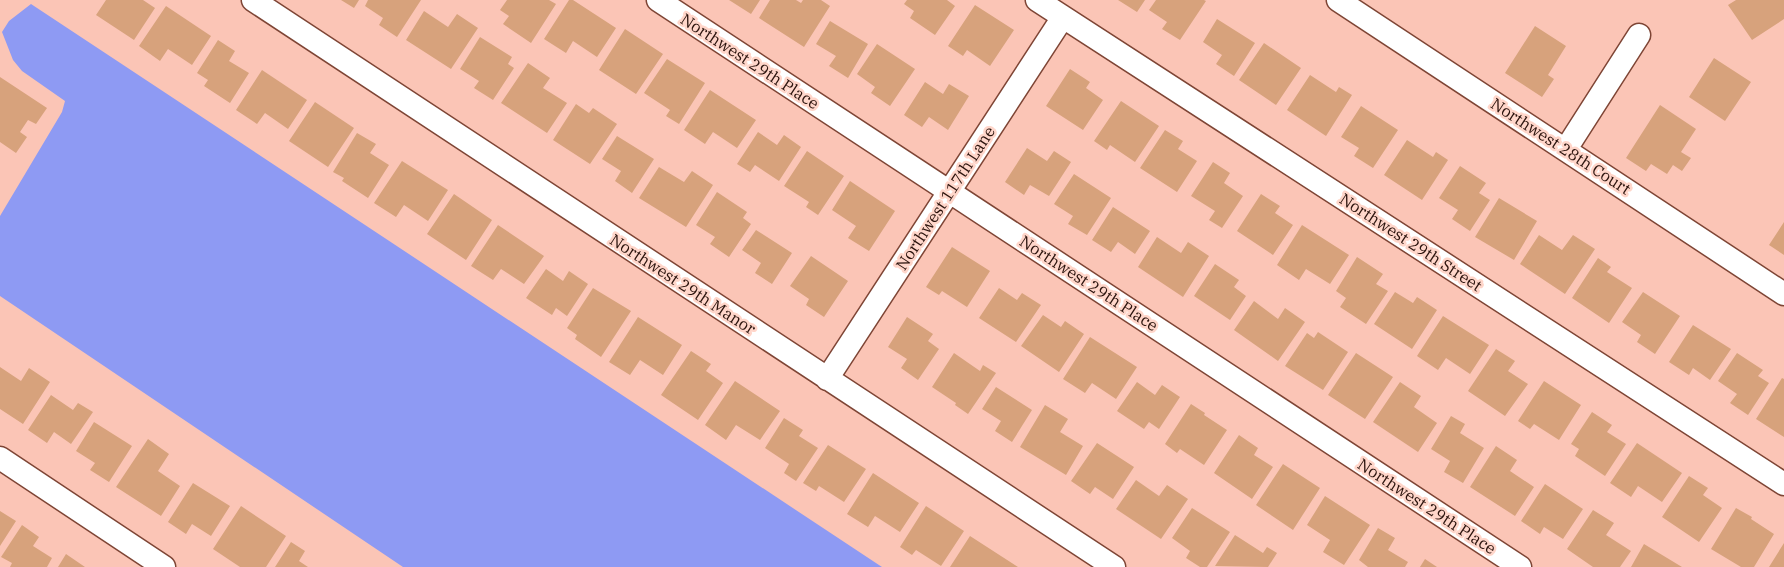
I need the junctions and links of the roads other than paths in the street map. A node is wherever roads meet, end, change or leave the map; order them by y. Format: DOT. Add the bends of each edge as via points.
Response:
graph roads {
  1 [pos="253,0"];
  2 [pos="658,0"];
  3 [pos="1037,0"];
  4 [pos="1338,0"];
  5 [pos="1063,17"];
  6 [pos="1639,35"];
  7 [pos="1566,149"];
  8 [pos="949,191"];
  9 [pos="1784,294"];
  10 [pos="827,379"];
  11 [pos="0,458"];
  12 [pos="1784,484"];
  13 [pos="164,567"];
  14 [pos="1114,567"];
  15 [pos="1520,567"];
  1 -- 10 [label="street, Northwest 29th Manor"];
  2 -- 8 [label="street, Northwest 29th Place"];
  3 -- 5 [label="street, Northwest 29th Street"];
  4 -- 7 [label="street, Northwest 28th Court"];
  5 -- 8 [label="street, Northwest 117th Lane"];
  5 -- 12 [label="street, Northwest 29th Street"];
  6 -- 7 [label="street"];
  7 -- 9 [label="street, Northwest 28th Court"];
  8 -- 10 [label="street, Northwest 117th Lane"];
  8 -- 15 [label="street, Northwest 29th Place"];
  10 -- 14 [label="street, Northwest 29th Manor"];
  11 -- 13 [label="street"];
}
